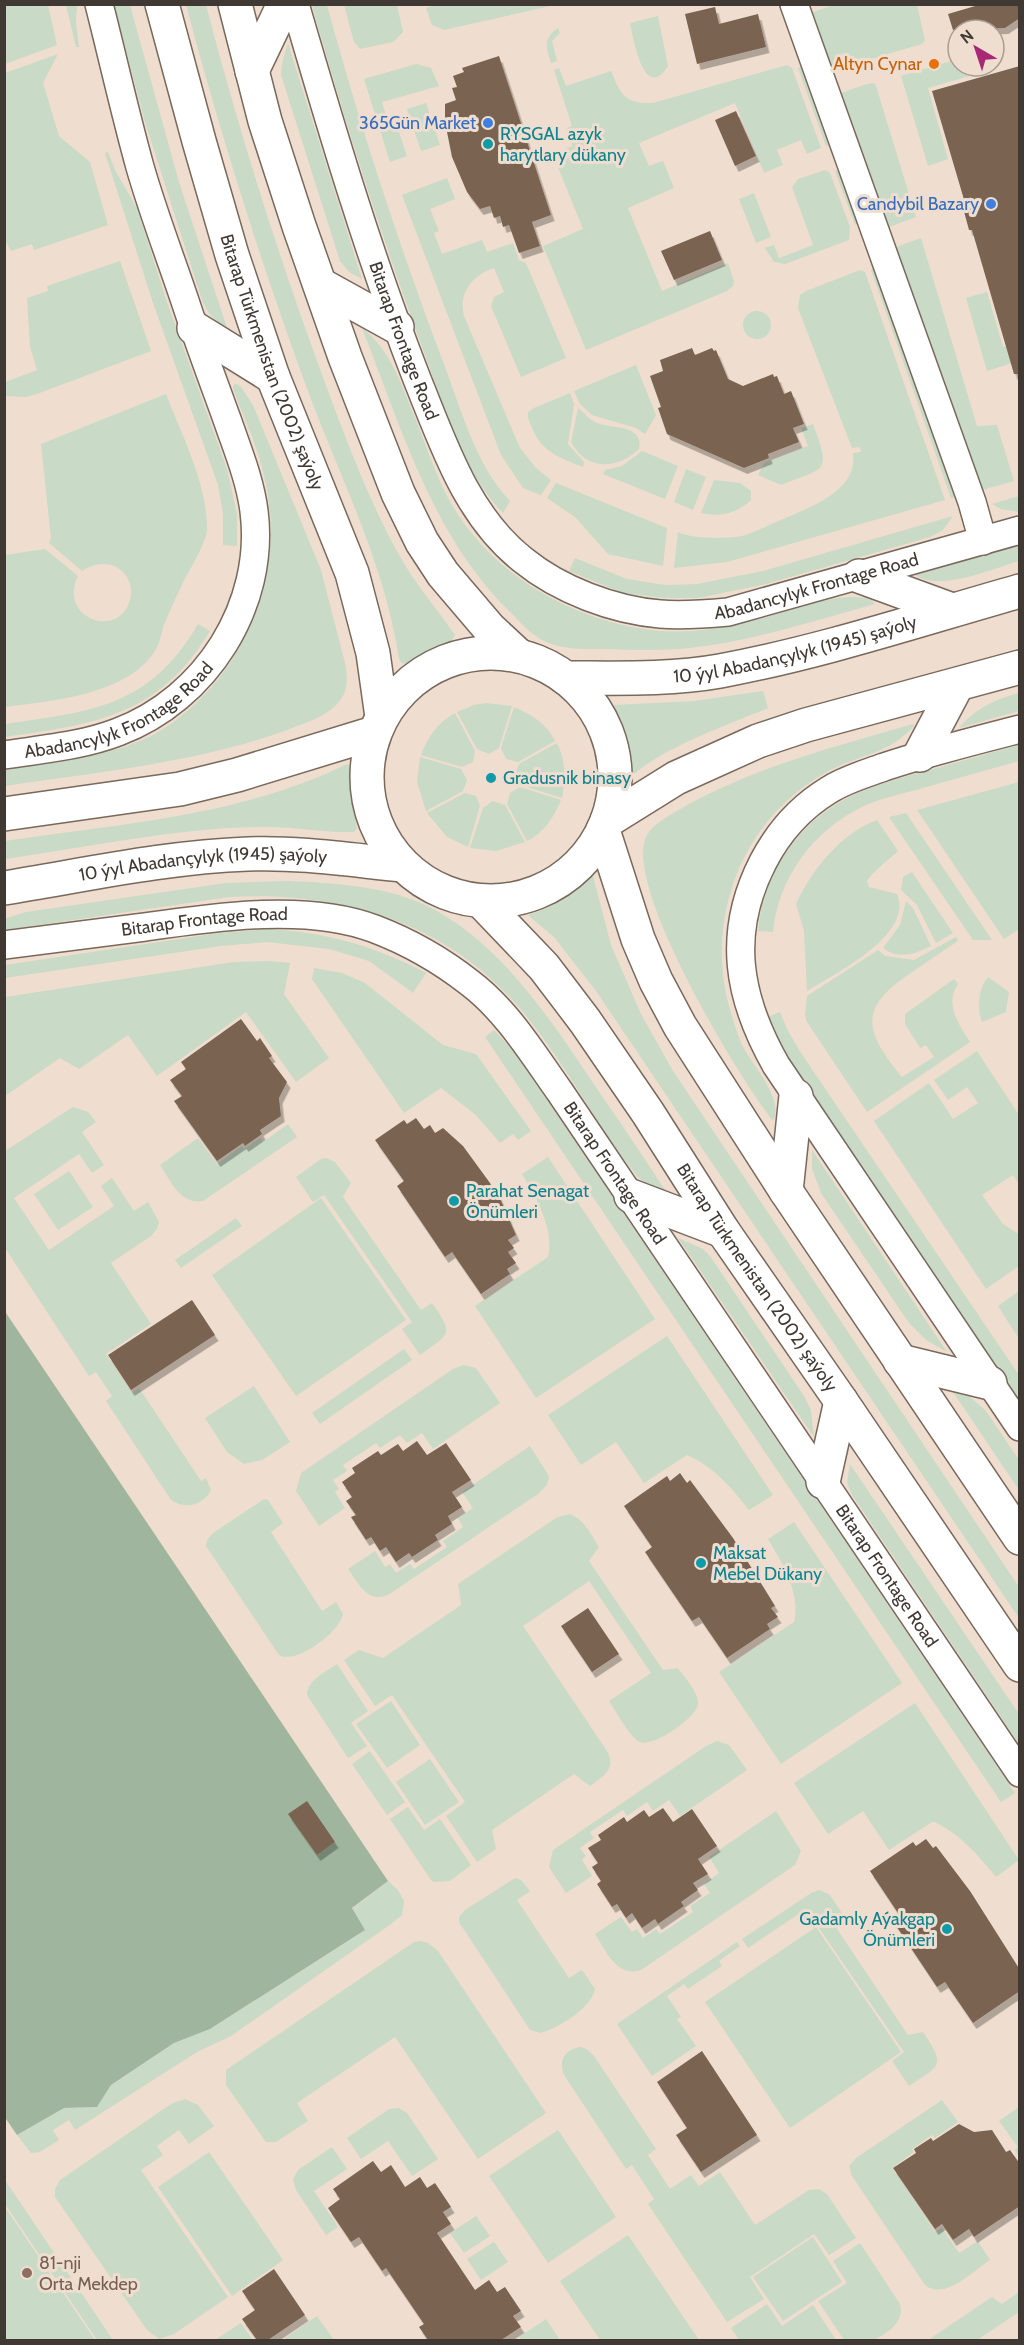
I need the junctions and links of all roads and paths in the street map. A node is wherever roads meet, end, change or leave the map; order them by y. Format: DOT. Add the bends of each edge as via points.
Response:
graph roads {
  1 [pos="99,4"];
  2 [pos="162,4"];
  3 [pos="235,4"];
  4 [pos="284,4"];
  5 [pos="295,4"];
  6 [pos="794,4"];
  7 [pos="252,71"];
  8 [pos="321,285"];
  9 [pos="397,327"];
  10 [pos="194,328"];
  11 [pos="273,377"];
  12 [pos="1020,530"];
  13 [pos="983,541"];
  14 [pos="859,576"];
  15 [pos="1020,591"];
  16 [pos="611,605"];
  17 [pos="952,610"];
  18 [pos="518,656"];
  19 [pos="1020,667"];
  20 [pos="566,678"];
  21 [pos="957,685"];
  22 [pos="378,725"];
  23 [pos="1020,729"];
  24 [pos="4,754"];
  25 [pos="920,755"];
  26 [pos="4,814"];
  27 [pos="605,825"];
  28 [pos="402,865"];
  29 [pos="4,888"];
  30 [pos="481,901"];
  31 [pos="4,945"];
  32 [pos="796,1096"];
  33 [pos="786,1191"];
  34 [pos="631,1196"];
  35 [pos="723,1231"];
  36 [pos="900,1360"];
  37 [pos="990,1383"];
  38 [pos="841,1401"];
  39 [pos="1020,1427"];
  40 [pos="823,1482"];
  41 [pos="1020,1538"];
  42 [pos="1020,1665"];
  43 [pos="1020,1773"];
  1 -- 10 [label="street" via="141,168"];
  2 -- 11 [label="main road, Bitarap Türkmenistan (2002) şaýoly" via="232,255"];
  3 -- 7 [label="main road"];
  4 -- 7 [label="main road"];
  5 -- 9 [label="street, Bitarap Frontage Road" via="352,200"];
  6 -- 13 [label="street"];
  7 -- 8 [label="main road"];
  8 -- 9 [label="main road"];
  8 -- 18 [label="main road" via="407,514 443,574"];
  9 -- 16 [label="street, Bitarap Frontage Road" via="448,456 487,522 522,560 546,576"];
  10 -- 11 [label="main road"];
  10 -- 24 [label="street, Abadancylyk Frontage Road" via="245,469 254,512 251,583 234,627 204,671 179,696 142,722 98,739"];
  11 -- 22 [label="main road, Bitarap Türkmenistan (2002) şaýoly" via="352,573 373,654"];
  12 -- 13 [label="street, Abadancylyk Frontage Road"];
  13 -- 14 [label="street, Abadancylyk Frontage Road"];
  14 -- 16 [label="street, Abadancylyk Frontage Road" via="728,612 660,614"];
  14 -- 17 [label="main road"];
  15 -- 17 [label="main road, 10 ýyl Abadançylyk (1945) şaýoly"];
  17 -- 20 [label="main road, 10 ýyl Abadançylyk (1945) şaýoly" via="788,656 718,671"];
  18 -- 20 [label="main road"];
  18 -- 22 [label="main road" via="483,653 440,664 403,689"];
  19 -- 21 [label="main road"];
  20 -- 27 [label="main road" via="591,703 608,734 615,786"];
  21 -- 25 [label="main road"];
  21 -- 27 [label="main road" via="806,724 758,741 676,778"];
  22 -- 26 [label="main road" via="237,775 180,789"];
  22 -- 28 [label="main road" via="366,768 369,803 381,836"];
  23 -- 25 [label="street"];
  25 -- 32 [label="street" via="849,779 810,803 769,850 748,897 740,943 746,994 763,1043"];
  27 -- 30 [label="main road" via="590,852 550,886 516,899"];
  27 -- 33 [label="main road" via="638,939 656,981 711,1077"];
  28 -- 29 [label="main road, 10 ýyl Abadançylyk (1945) şaýoly" via="248,854 176,860"];
  28 -- 30 [label="main road" via="430,886"];
  30 -- 35 [label="main road, Bitarap Türkmenistan (2002) şaýoly" via="544,967 585,1021"];
  31 -- 34 [label="street, Bitarap Frontage Road" via="256,914 339,920 374,928 443,964 471,983 498,1009"];
  32 -- 33 [label="main road"];
  32 -- 37 [label="street"];
  33 -- 36 [label="main road"];
  34 -- 35 [label="main road"];
  34 -- 40 [label="street, Bitarap Frontage Road"];
  35 -- 38 [label="main road, Bitarap Türkmenistan (2002) şaýoly"];
  36 -- 37 [label="main road"];
  36 -- 41 [label="main road"];
  37 -- 39 [label="street"];
  38 -- 40 [label="main road"];
  38 -- 42 [label="main road, Bitarap Türkmenistan (2002) şaýoly"];
  40 -- 43 [label="street, Bitarap Frontage Road"];
}
